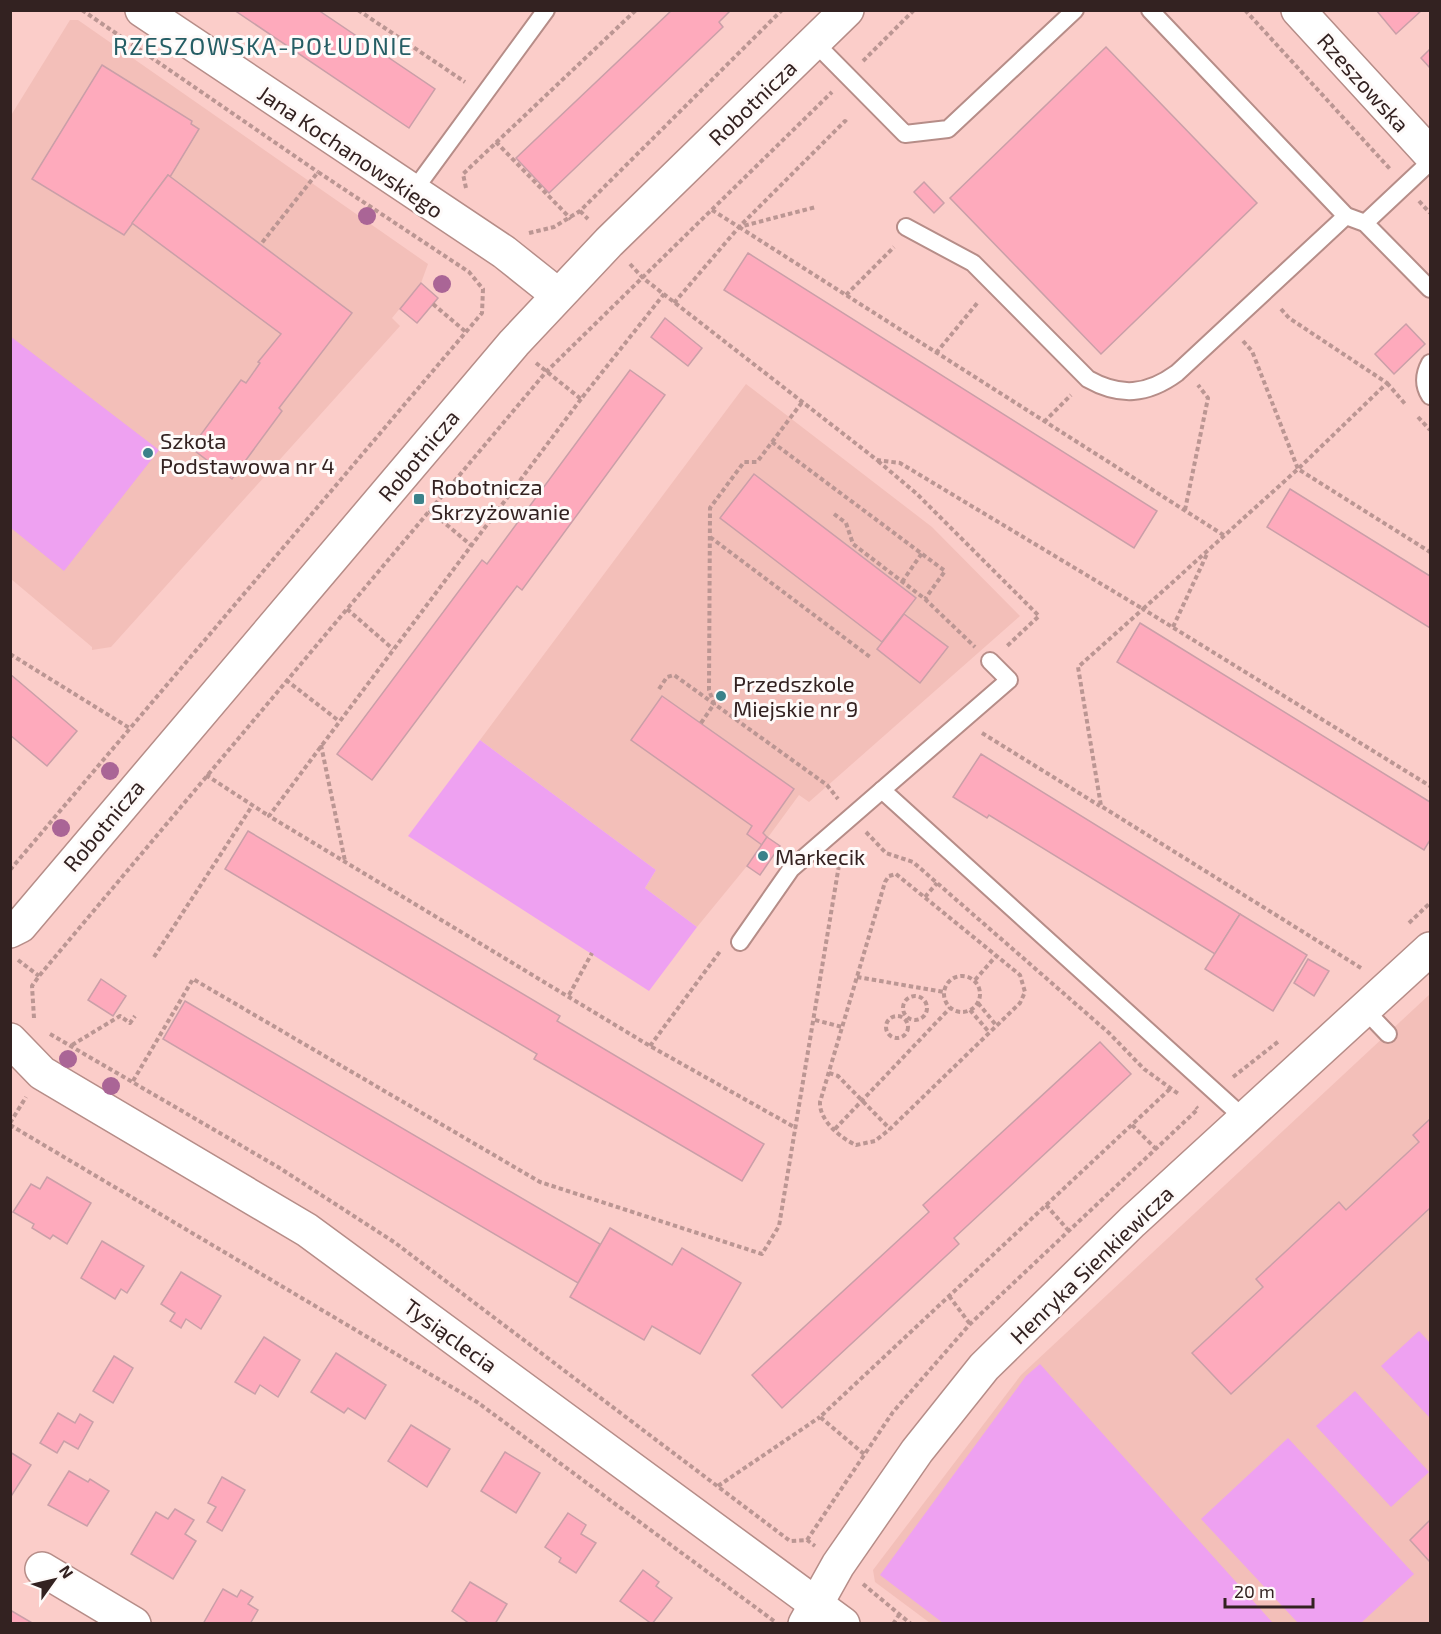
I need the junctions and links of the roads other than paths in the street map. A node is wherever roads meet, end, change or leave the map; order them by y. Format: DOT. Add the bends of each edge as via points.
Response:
graph roads {
  1 [pos="142,10"];
  2 [pos="546,10"];
  3 [pos="847,10"];
  4 [pos="1075,10"];
  5 [pos="1150,10"];
  6 [pos="1299,10"];
  7 [pos="813,42"];
  8 [pos="1431,154"];
  9 [pos="1431,162"];
  10 [pos="412,193"];
  11 [pos="1346,216"];
  12 [pos="1365,223"];
  13 [pos="908,229"];
  14 [pos="1431,289"];
  15 [pos="558,295"];
  16 [pos="1431,363"];
  17 [pos="1431,396"];
  18 [pos="990,662"];
  19 [pos="882,790"];
  20 [pos="740,942"];
  21 [pos="15,943"];
  22 [pos="1431,950"];
  23 [pos="1365,1010"];
  24 [pos="1388,1034"];
  25 [pos="10,1040"];
  26 [pos="27,1078"];
  27 [pos="1245,1119"];
  28 [pos="42,1569"];
  29 [pos="810,1613"];
  30 [pos="134,1623"];
  31 [pos="843,1623"];
  1 -- 10 [label="street, Jana Kochanowskiego"];
  2 -- 10 [label="lane"];
  3 -- 7 [label="street, Robotnicza"];
  4 -- 7 [label="lane" via="948,129 905,134"];
  5 -- 11 [label="lane"];
  6 -- 8 [label="street, Rzeszowska"];
  7 -- 15 [label="street, Robotnicza"];
  9 -- 12 [label="lane"];
  10 -- 15 [label="street, Jana Kochanowskiego" via="504,252"];
  11 -- 12 [label="lane"];
  11 -- 13 [label="lane" via="1182,368 1162,384 1140,392 1104,388 1088,379 973,263"];
  12 -- 14 [label="lane"];
  15 -- 21 [label="street, Robotnicza" via="465,399"];
  16 -- 17 [label="lane" via="1424,374"];
  18 -- 19 [label="lane" via="1009,680"];
  19 -- 20 [label="lane" via="791,869"];
  19 -- 27 [label="lane"];
  22 -- 23 [label="street, Henryka Sienkiewicza"];
  23 -- 24 [label="lane"];
  23 -- 27 [label="street, Henryka Sienkiewicza"];
  25 -- 26 [label="street, Tysiąclecia"];
  26 -- 29 [label="street, Tysiąclecia" via="307,1230"];
  27 -- 29 [label="street, Henryka Sienkiewicza" via="1132,1222 984,1367 917,1451 838,1565"];
  28 -- 30 [label="street"];
  29 -- 31 [label="street, Tysiąclecia"];
}
